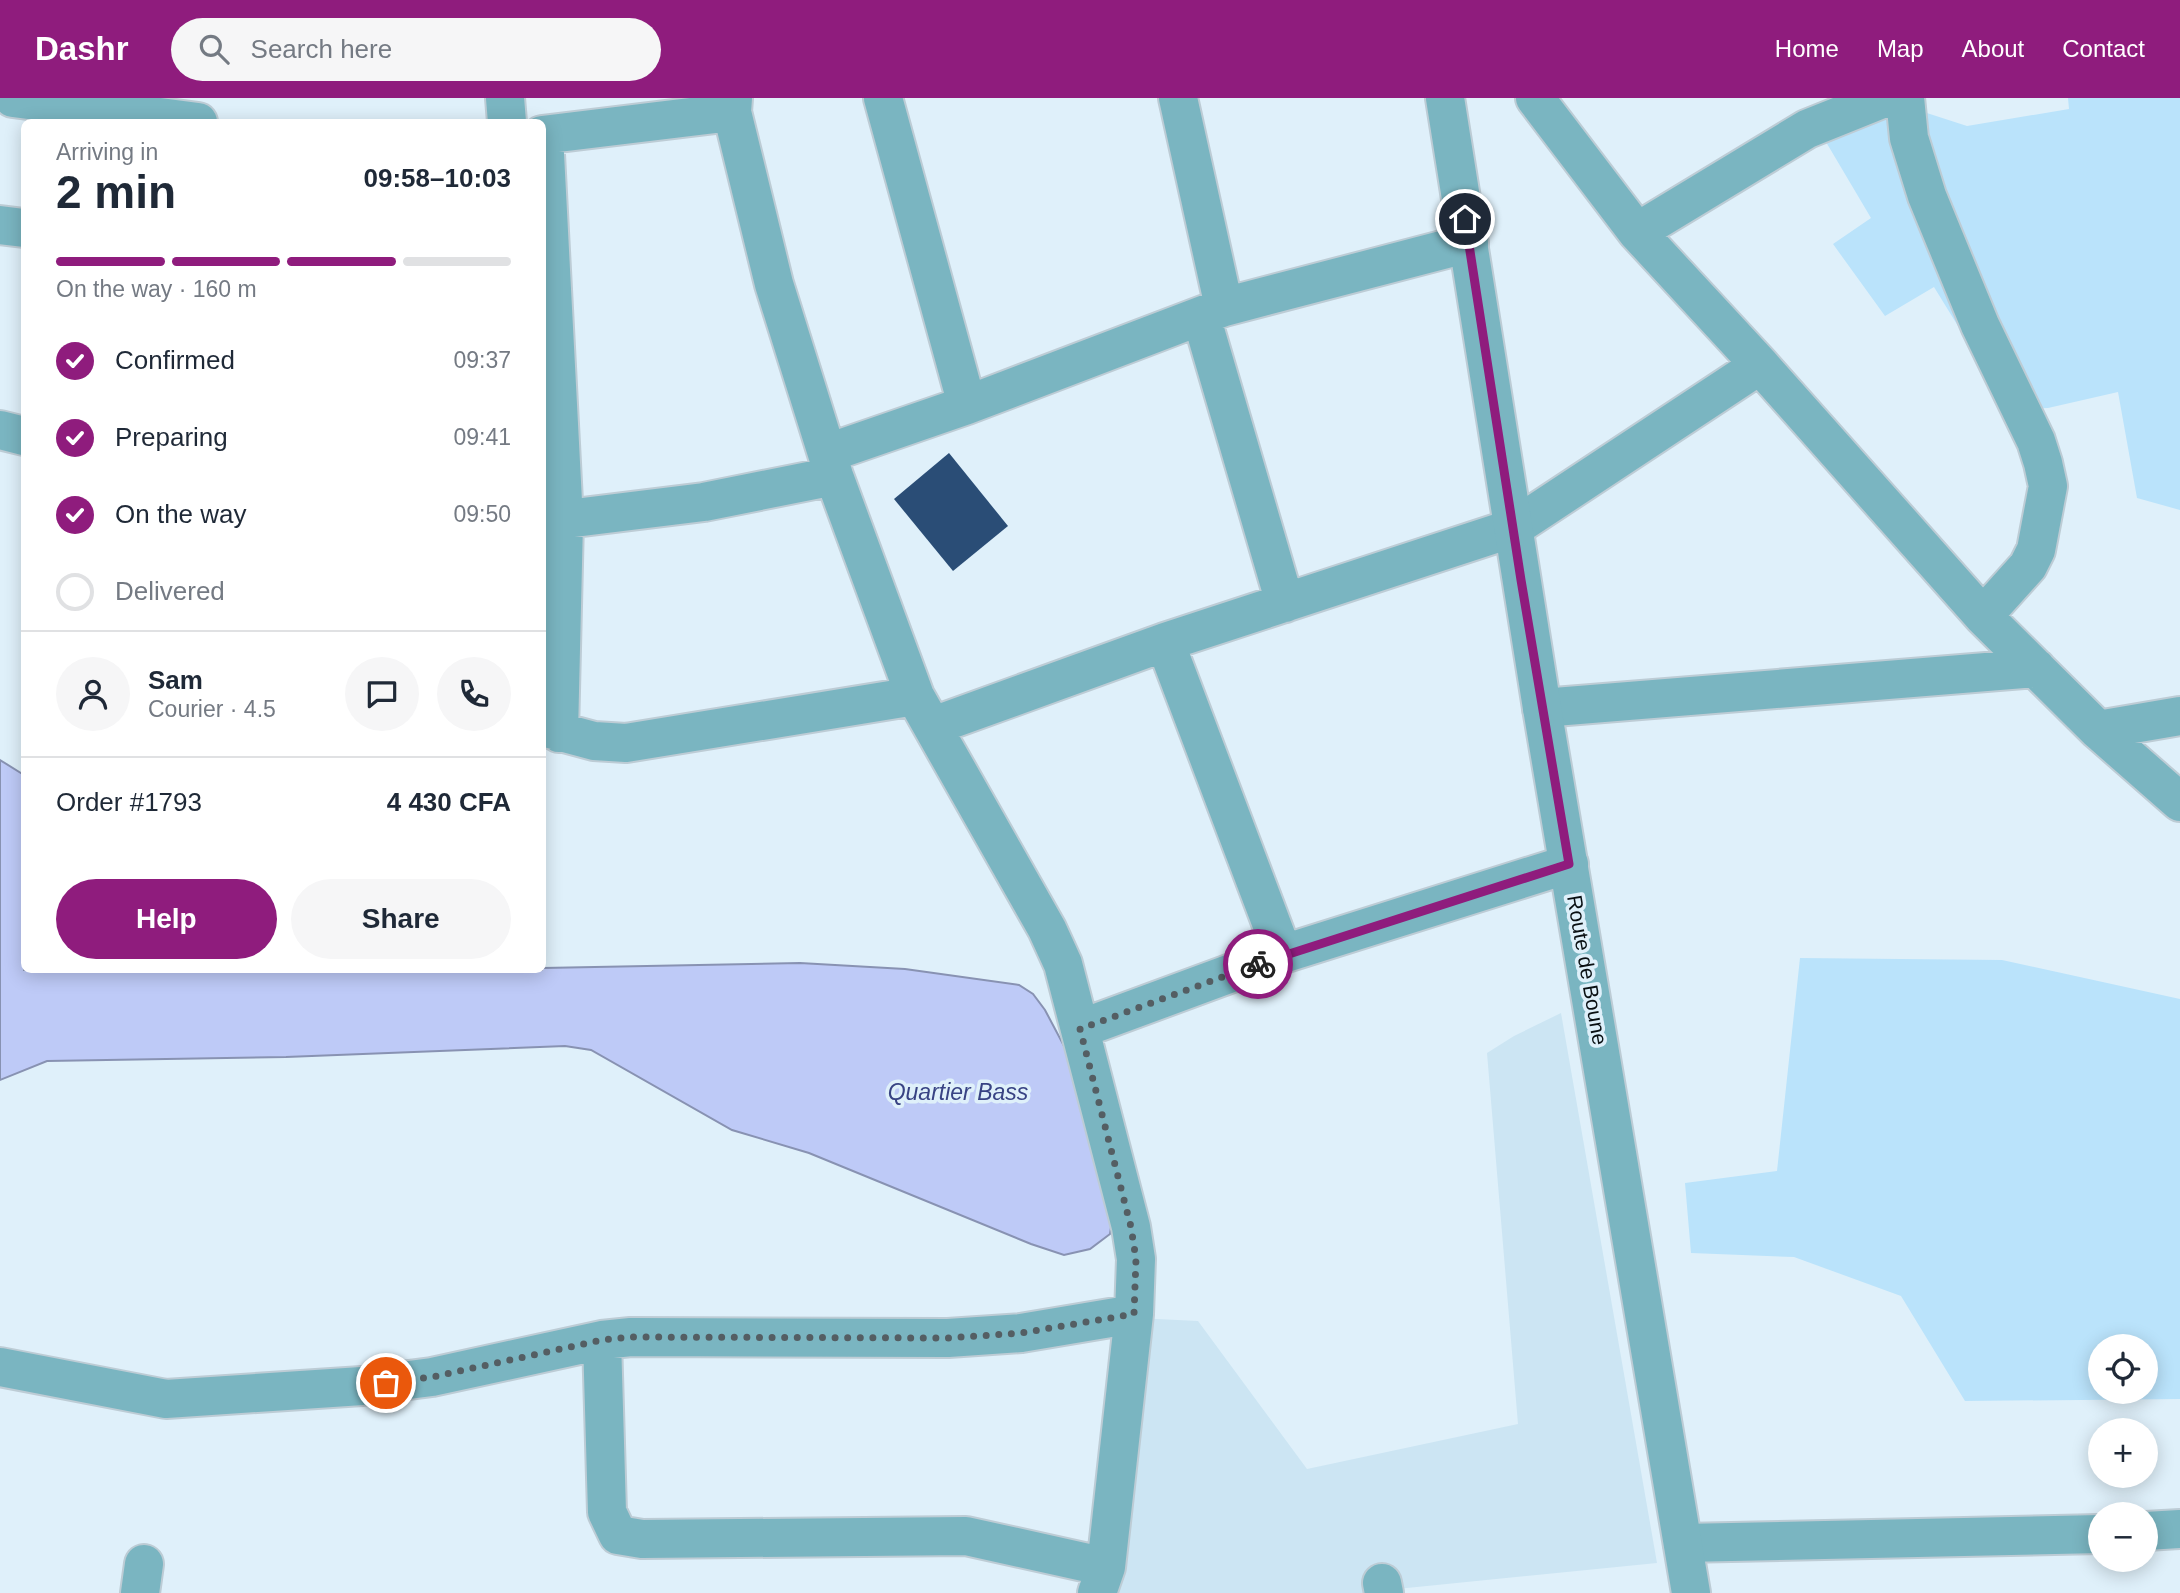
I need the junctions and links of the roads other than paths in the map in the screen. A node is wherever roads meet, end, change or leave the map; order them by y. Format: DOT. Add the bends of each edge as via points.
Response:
graph roads {
  1 [pos="13,98"];
  2 [pos="505,98"];
  3 [pos="883,98"];
  4 [pos="1178,98"];
  5 [pos="1445,98"];
  6 [pos="1535,98"];
  7 [pos="1884,98"];
  8 [pos="1905,98"];
  9 [pos="732,105"];
  10 [pos="175,119"];
  11 [pos="507,119"];
  12 [pos="546,135"];
  13 [pos="0,225"];
  14 [pos="21,228"];
  15 [pos="1637,232"];
  16 [pos="1469,243"];
  17 [pos="546,251"];
  18 [pos="1213,311"];
  19 [pos="1760,365"];
  20 [pos="967,405"];
  21 [pos="0,430"];
  22 [pos="21,435"];
  23 [pos="831,465"];
  24 [pos="553,522"];
  25 [pos="1513,528"];
  26 [pos="1285,603"];
  27 [pos="1983,616"];
  28 [pos="1166,642"];
  29 [pos="2036,668"];
  30 [pos="1542,708"];
  31 [pos="924,711"];
  32 [pos="2180,716"];
  33 [pos="551,730"];
  34 [pos="2098,730"];
  35 [pos="2180,802"];
  36 [pos="1569,864"];
  37 [pos="1283,954"];
  38 [pos="1080,1029"];
  39 [pos="1134,1314"];
  40 [pos="602,1340"];
  41 [pos="0,1367"];
  42 [pos="2180,1529"];
  43 [pos="2158,1530"];
  44 [pos="2088,1534"];
  45 [pos="1683,1543"];
  46 [pos="1102,1580"];
  47 [pos="1691,1593"];
  1 -- 10 [label="street"];
  2 -- 11 [label="street"];
  3 -- 20 [label="street"];
  4 -- 18 [label="street"];
  5 -- 16 [label="street, Route de Boune"];
  6 -- 15 [label="street"];
  7 -- 15 [label="street" via="1807,129"];
  8 -- 27 [label="street" via="1909,138 1927,196 1980,325 2036,441 2048,486 2036,550 2028,566"];
  9 -- 12 [label="street"];
  9 -- 23 [label="street" via="774,284"];
  13 -- 14 [label="street"];
  15 -- 19 [label="street"];
  16 -- 18 [label="street"];
  16 -- 25 [label="street, Route de Boune"];
  17 -- 24 [label="street"];
  18 -- 20 [label="street"];
  18 -- 26 [label="street"];
  19 -- 25 [label="street"];
  19 -- 27 [label="street"];
  20 -- 23 [label="street"];
  21 -- 22 [label="street"];
  23 -- 24 [label="street" via="704,502"];
  23 -- 31 [label="street"];
  24 -- 33 [label="street"];
  25 -- 26 [label="street"];
  25 -- 30 [label="street, Route de Boune"];
  26 -- 28 [label="street"];
  27 -- 29 [label="street"];
  28 -- 31 [label="street"];
  28 -- 37 [label="street"];
  29 -- 30 [label="street"];
  29 -- 34 [label="street"];
  30 -- 36 [label="street, Route de Boune"];
  31 -- 33 [label="street" via="626,743"];
  31 -- 38 [label="street" via="1047,929 1063,964"];
  32 -- 34 [label="street"];
  34 -- 35 [label="street"];
  36 -- 37 [label="street"];
  36 -- 45 [label="street, Route de Boune"];
  37 -- 38 [label="street"];
  38 -- 39 [label="street" via="1131,1227 1136,1259"];
  39 -- 40 [label="street" via="1021,1333 948,1338"];
  39 -- 46 [label="street"];
  40 -- 41 [label="street" via="374,1385 166,1399"];
  40 -- 46 [label="street" via="607,1512 618,1535 966,1536"];
  42 -- 43 [label="street"];
  44 -- 45 [label="street"];
  45 -- 47 [label="street, Route de Boune"];
}
